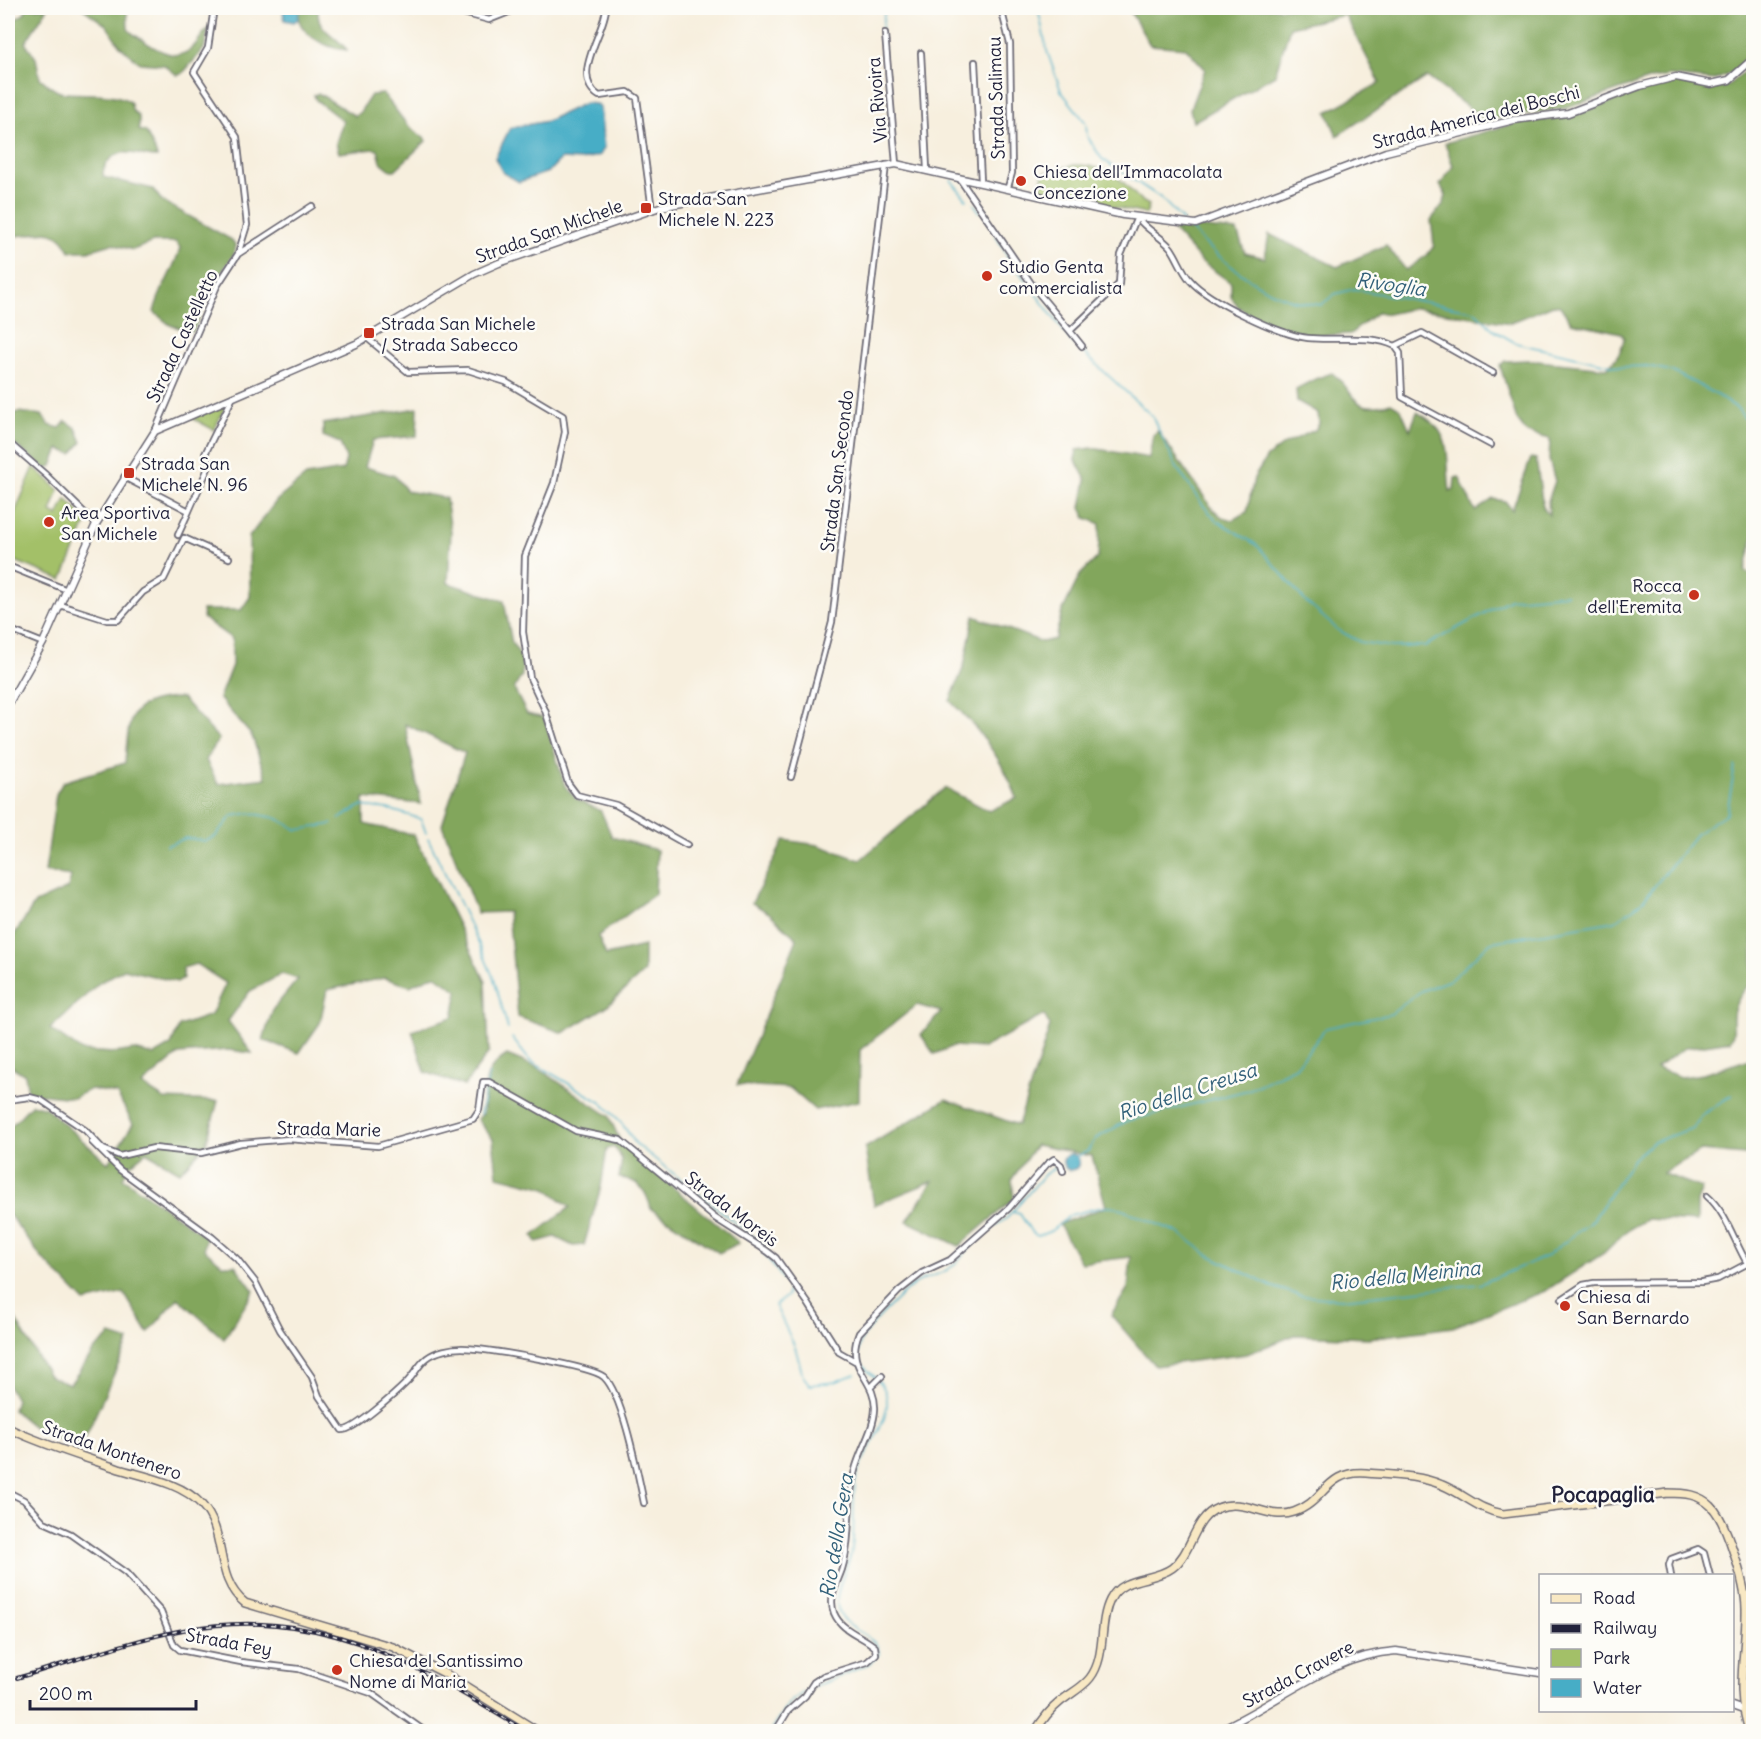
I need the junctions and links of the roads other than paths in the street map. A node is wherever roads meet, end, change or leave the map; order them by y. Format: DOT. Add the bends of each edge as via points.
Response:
graph roads {
  1 [pos="214,8"];
  2 [pos="427,8"];
  3 [pos="519,8"];
  4 [pos="606,8"];
  5 [pos="1001,8"];
  6 [pos="885,34"];
  7 [pos="921,53"];
  8 [pos="1754,58"];
  9 [pos="975,62"];
  10 [pos="896,164"];
  11 [pos="886,165"];
  12 [pos="927,169"];
  13 [pos="958,176"];
  14 [pos="981,181"];
  15 [pos="1008,188"];
  16 [pos="312,206"];
  17 [pos="652,210"];
  18 [pos="1137,217"];
  19 [pos="238,254"];
  20 [pos="1070,331"];
  21 [pos="367,338"];
  22 [pos="1082,346"];
  23 [pos="1395,346"];
  24 [pos="1493,373"];
  25 [pos="233,397"];
  26 [pos="155,431"];
  27 [pos="8,442"];
  28 [pos="1491,445"];
  29 [pos="124,477"];
  30 [pos="189,511"];
  31 [pos="96,524"];
  32 [pos="178,535"];
  33 [pos="229,558"];
  34 [pos="8,566"];
  35 [pos="67,590"];
  36 [pos="60,605"];
  37 [pos="8,629"];
  38 [pos="43,643"];
  39 [pos="8,705"];
  40 [pos="791,777"];
  41 [pos="687,845"];
  42 [pos="8,1100"];
  43 [pos="88,1134"];
  44 [pos="653,1166"];
  45 [pos="1063,1171"];
  46 [pos="1707,1196"];
  47 [pos="1754,1260"];
  48 [pos="1748,1263"];
  49 [pos="1562,1299"];
  50 [pos="855,1361"];
  51 [pos="882,1376"];
  52 [pos="871,1387"];
  53 [pos="8,1428"];
  54 [pos="8,1492"];
  55 [pos="644,1503"];
  56 [pos="1671,1574"];
  57 [pos="1710,1574"];
  58 [pos="1539,1673"];
  59 [pos="1734,1707"];
  60 [pos="1743,1710"];
  61 [pos="426,1731"];
  62 [pos="539,1731"];
  63 [pos="775,1731"];
  64 [pos="1035,1731"];
  65 [pos="1214,1731"];
  66 [pos="1750,1731"];
  1 -- 19 [label="street, Strada Castelletto" via="208,48 194,72 239,142 247,216"];
  2 -- 3 [label="street" via="489,20"];
  4 -- 17 [label="street" via="604,24 590,55 588,77 593,91 602,97 628,92 637,98"];
  5 -- 15 [label="street, Strada Salimau" via="1010,44 1012,173"];
  6 -- 10 [label="street, Via Rivoira"];
  7 -- 12 [label="street"];
  8 -- 18 [label="street, Strada America dei Boschi" via="1729,80 1711,84 1676,77 1568,112 1514,120 1386,152 1212,220 1191,224"];
  9 -- 14 [label="street"];
  10 -- 11 [label="street, Strada America dei Boschi"];
  10 -- 12 [label="street, Strada America dei Boschi"];
  11 -- 17 [label="street, Strada San Michele"];
  11 -- 40 [label="street, Strada San Secondo" via="832,622"];
  12 -- 13 [label="street, Strada America dei Boschi"];
  13 -- 14 [label="street, Strada America dei Boschi"];
  13 -- 20 [label="street" via="1029,280"];
  14 -- 15 [label="street, Strada America dei Boschi"];
  15 -- 18 [label="street, Strada America dei Boschi"];
  16 -- 19 [label="street, Strada Castelletto"];
  17 -- 21 [label="street, Strada San Michele" via="474,274"];
  18 -- 20 [label="street" via="1121,255 1119,284"];
  18 -- 23 [label="street" via="1171,249 1198,288 1241,314 1305,338"];
  19 -- 26 [label="street, Strada Castelletto" via="217,286"];
  20 -- 22 [label="street"];
  21 -- 25 [label="street, Strada San Michele"];
  21 -- 41 [label="street" via="408,372 468,370 506,382 563,416 565,432 554,483 525,556 523,632 530,678 545,710 568,783 578,795 616,805"];
  23 -- 24 [label="street" via="1422,333"];
  23 -- 28 [label="street" via="1400,353 1402,397"];
  25 -- 26 [label="street, Strada San Michele"];
  25 -- 30 [label="street" via="205,454 209,466"];
  26 -- 29 [label="street"];
  27 -- 31 [label="street"];
  29 -- 30 [label="street"];
  29 -- 31 [label="street"];
  30 -- 32 [label="street"];
  31 -- 35 [label="street"];
  33 -- 36 [label="street" via="184,538 164,579 143,592 118,620"];
  34 -- 35 [label="street"];
  35 -- 36 [label="street"];
  36 -- 38 [label="street"];
  37 -- 38 [label="street"];
  38 -- 39 [label="street"];
  42 -- 43 [label="street, Strada Marie" via="41,1100"];
  43 -- 44 [label="street, Strada Marie" via="104,1149 120,1156 154,1148 201,1153 241,1143 289,1139 378,1146 473,1119 479,1110 483,1082 576,1131 620,1140"];
  43 -- 55 [label="street" via="120,1170 237,1258 256,1283 280,1330 342,1430 363,1419 407,1382 428,1357 440,1351 467,1348 572,1365 605,1378 615,1395"];
  44 -- 50 [label="street, Strada Moreis" via="715,1218 776,1258 839,1352"];
  45 -- 50 [label="street" via="1054,1159 1047,1164 1021,1196 950,1260 922,1273 899,1291 859,1333"];
  46 -- 48 [label="street" via="1719,1206"];
  47 -- 48 [label="street"];
  48 -- 49 [label="street" via="1702,1282 1594,1282"];
  50 -- 52 [label="street, Strada Moreis"];
  51 -- 52 [label="street"];
  52 -- 63 [label="street" via="875,1414 849,1496 847,1548 832,1605 842,1625 869,1641 876,1654 867,1662 823,1676 788,1711"];
  53 -- 62 [label="main road, Strada Montenero" via="192,1496 214,1523 226,1579 245,1603 393,1647 446,1674"];
  54 -- 61 [label="street, Strada Fey" via="24,1500 44,1522 71,1534 126,1573 161,1612 174,1645 180,1650 299,1669 371,1693"];
  56 -- 57 [label="street" via="1671,1559 1698,1549 1704,1553"];
  58 -- 65 [label="street, Strada Cravere" via="1396,1651 1377,1652 1342,1664 1245,1719"];
  59 -- 60 [label="street"];
  60 -- 64 [label="main road" via="1747,1622 1744,1593 1717,1513 1701,1498 1668,1493 1503,1514 1485,1510 1450,1488 1428,1480 1353,1472 1331,1481 1311,1502 1294,1512 1270,1513 1241,1504 1211,1511 1174,1567 1127,1583 1111,1597 1095,1671"];
  60 -- 66 [label="main road"];
}
